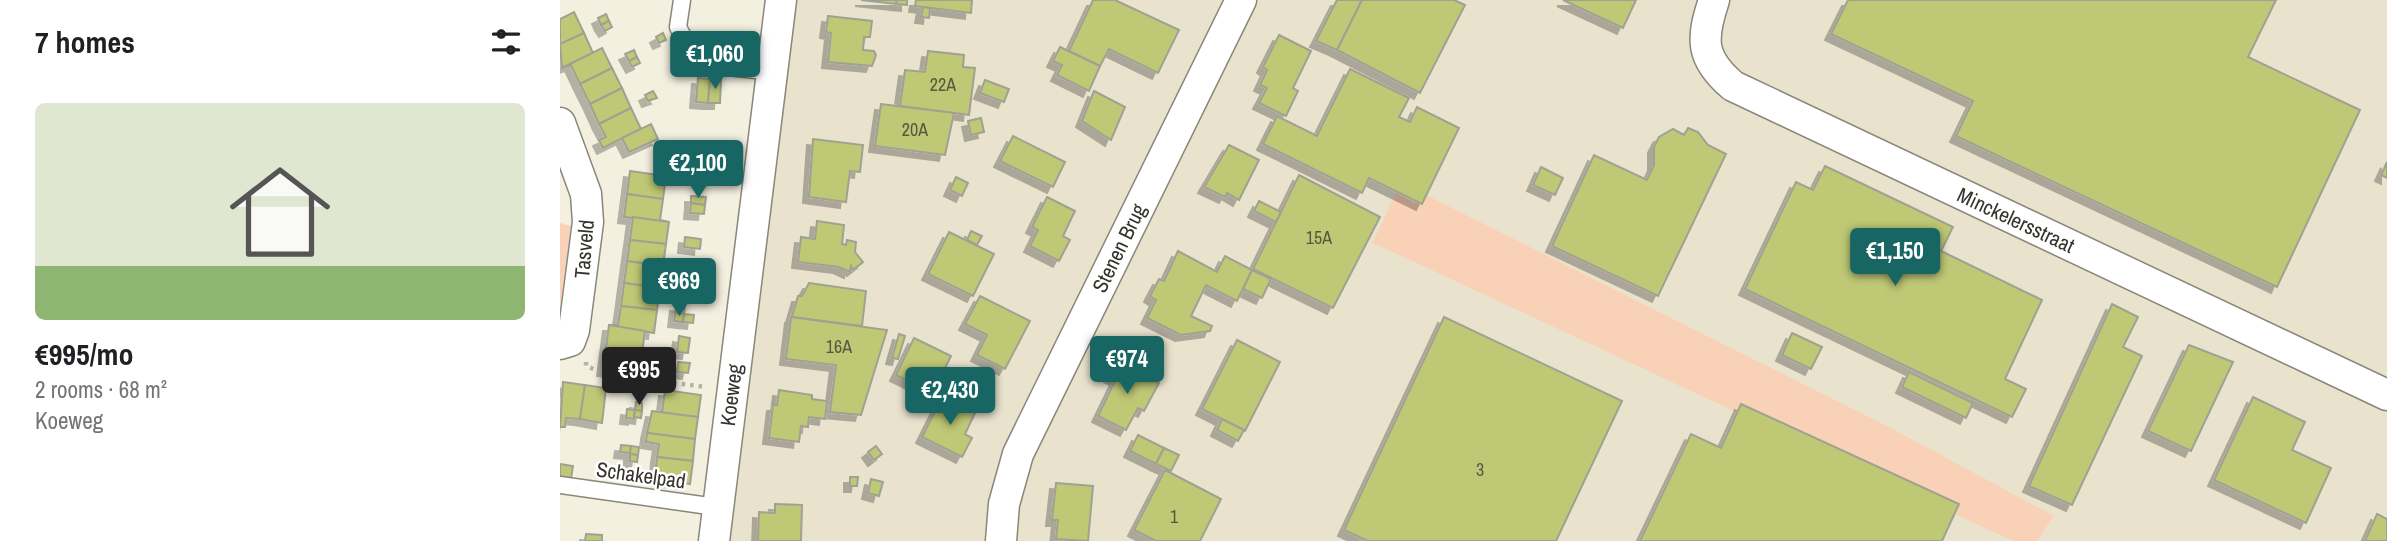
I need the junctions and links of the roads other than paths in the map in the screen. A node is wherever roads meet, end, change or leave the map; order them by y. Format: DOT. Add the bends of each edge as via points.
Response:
graph roads {
  1 [pos="681,0"];
  2 [pos="781,0"];
  3 [pos="1241,0"];
  4 [pos="1714,0"];
  5 [pos="773,72"];
  6 [pos="563,146"];
  7 [pos="564,343"];
  8 [pos="2387,395"];
  9 [pos="560,485"];
  10 [pos="716,506"];
  11 [pos="714,541"];
  12 [pos="1001,541"];
  1 -- 5 [label="lane" via="678,27 694,58 719,66"];
  2 -- 5 [label="street, Koeweg"];
  3 -- 12 [label="street, Stenen Brug" via="1018,454 1004,504"];
  4 -- 8 [label="street, Minckelersstraat" via="1704,34 1707,53 1715,71 1732,86"];
  5 -- 10 [label="street, Koeweg"];
  6 -- 7 [label="street, Tasveld" via="586,194 589,222 574,330"];
  9 -- 10 [label="lane, Schakelpad"];
  10 -- 11 [label="street, Koeweg"];
}
